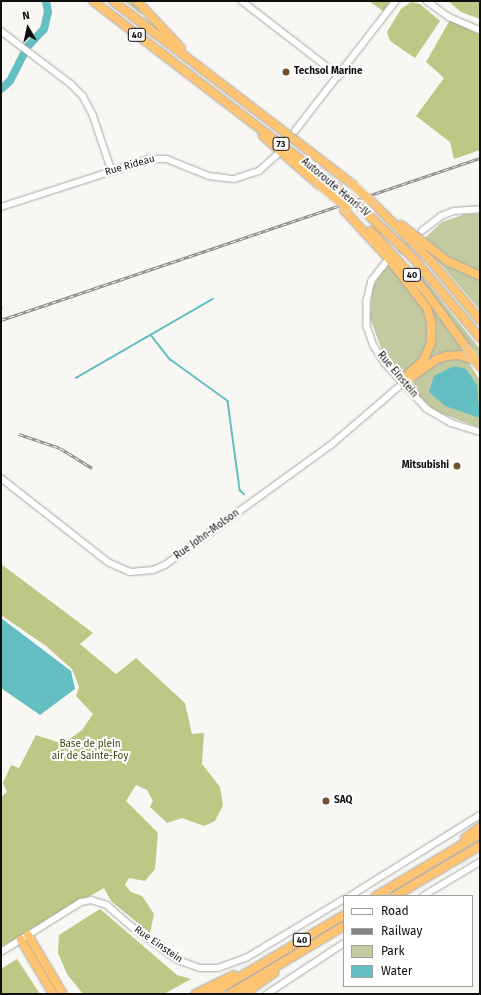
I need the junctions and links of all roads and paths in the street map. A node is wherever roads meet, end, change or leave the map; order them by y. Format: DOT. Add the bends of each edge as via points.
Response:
graph roads {
  1 [pos="93,1"];
  2 [pos="113,1"];
  3 [pos="137,1"];
  4 [pos="242,1"];
  5 [pos="396,1"];
  6 [pos="427,1"];
  7 [pos="480,30"];
  8 [pos="1,31"];
  9 [pos="197,64"];
  10 [pos="338,76"];
  11 [pos="222,100"];
  12 [pos="295,131"];
  13 [pos="277,155"];
  14 [pos="112,171"];
  15 [pos="1,207"];
  16 [pos="345,209"];
  17 [pos="480,209"];
  18 [pos="384,212"];
  19 [pos="422,231"];
  20 [pos="386,263"];
  21 [pos="480,276"];
  22 [pos="480,320"];
  23 [pos="480,338"];
  24 [pos="480,364"];
  25 [pos="480,367"];
  26 [pos="403,383"];
  27 [pos="480,432"];
  28 [pos="1,478"];
  29 [pos="480,815"];
  30 [pos="480,827"];
  31 [pos="480,834"];
  32 [pos="480,846"];
  33 [pos="480,851"];
  34 [pos="434,862"];
  35 [pos="480,862"];
  36 [pos="449,864"];
  37 [pos="352,895"];
  38 [pos="378,895"];
  39 [pos="397,895"];
  40 [pos="425,895"];
  41 [pos="343,900"];
  42 [pos="343,916"];
  43 [pos="343,927"];
  44 [pos="24,938"];
  45 [pos="343,944"];
  46 [pos="1,952"];
  47 [pos="294,956"];
  48 [pos="259,965"];
  49 [pos="53,994"];
  50 [pos="63,994"];
  51 [pos="195,994"];
  52 [pos="211,994"];
  53 [pos="230,994"];
  54 [pos="244,994"];
  55 [pos="267,994"];
  1 -- 11 [label="highway, Autoroute Henri-IV / 40"];
  2 -- 9 [label="highway, Autoroute Henri-IV / 40"];
  3 -- 9 [label="highway"];
  4 -- 10 [label="street"];
  5 -- 10 [label="street"];
  6 -- 7 [label="street" via="449,17"];
  8 -- 14 [label="street" via="72,84 83,96 93,115"];
  9 -- 18 [label="highway, Autoroute Henri-IV / 40, bridge" via="352,184"];
  10 -- 12 [label="street"];
  11 -- 16 [label="highway, 40, bridge"];
  11 -- 23 [label="highway, Autoroute Henri-IV / 73, bridge" via="358,205 414,259"];
  13 -- 14 [label="street, Rue Rideau" via="259,171 234,179 209,176 176,161 159,158"];
  14 -- 15 [label="street, Rue Rideau"];
  16 -- 25 [label="highway, 40, bridge" via="412,275"];
  16 -- 26 [label="highway" via="418,294 429,315 433,332 428,352"];
  17 -- 19 [label="street" via="448,213"];
  18 -- 21 [label="highway" via="447,261"];
  18 -- 22 [label="highway, Autoroute Henri-IV / 40" via="430,260"];
  20 -- 26 [label="street, Rue Einstein" via="378,272 368,292 367,326 380,356"];
  24 -- 26 [label="highway" via="460,355 447,356 437,359"];
  26 -- 27 [label="street, Rue Einstein" via="438,417"];
  26 -- 28 [label="street, Rue John-Molson" via="331,445 165,565 153,570 130,572 108,562"];
  29 -- 37 [label="street"];
  30 -- 34 [label="highway"];
  31 -- 34 [label="highway"];
  32 -- 36 [label="highway"];
  33 -- 36 [label="highway"];
  34 -- 38 [label="highway"];
  35 -- 40 [label="street"];
  36 -- 39 [label="highway"];
  41 -- 44 [label="street, Rue Einstein" via="242,960 214,968 197,968 178,960 107,905 94,900 81,902"];
  42 -- 48 [label="highway, 40"];
  43 -- 47 [label="highway, 40"];
  44 -- 46 [label="street, Rue Einstein"];
  44 -- 49 [label="highway"];
  44 -- 50 [label="highway"];
  45 -- 55 [label="street"];
  47 -- 53 [label="highway, 40"];
  47 -- 54 [label="highway"];
  48 -- 51 [label="highway"];
  48 -- 52 [label="highway, 40"];
}
